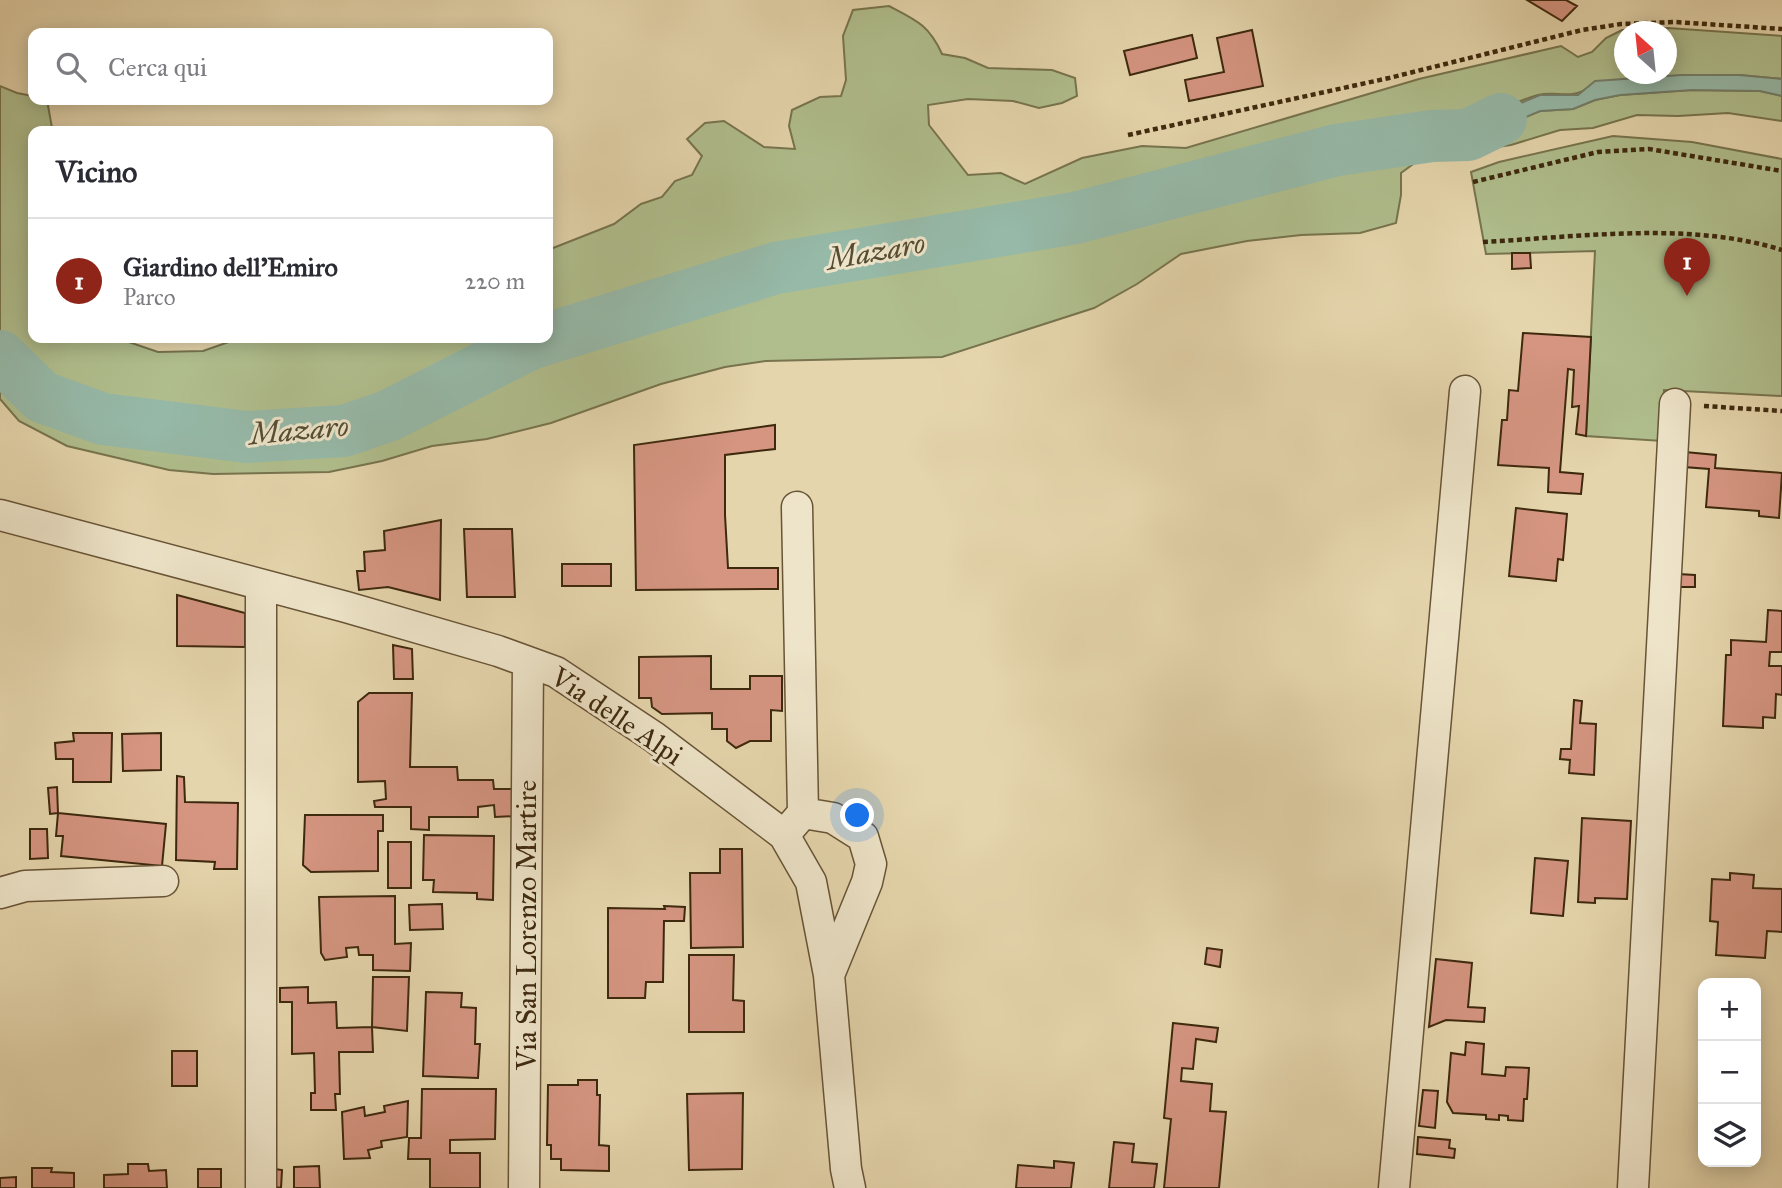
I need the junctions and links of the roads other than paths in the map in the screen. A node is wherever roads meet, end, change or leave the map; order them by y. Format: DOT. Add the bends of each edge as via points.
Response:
graph roads {
  1 [pos="1465,391"];
  2 [pos="1675,404"];
  3 [pos="797,507"];
  4 [pos="0,515"];
  5 [pos="261,586"];
  6 [pos="528,662"];
  7 [pos="793,824"];
  8 [pos="163,881"];
  9 [pos="0,893"];
  10 [pos="829,975"];
  11 [pos="261,1188"];
  12 [pos="524,1188"];
  13 [pos="850,1188"];
  14 [pos="1394,1188"];
  15 [pos="1633,1188"];
  1 -- 14 [label="street"];
  2 -- 15 [label="street"];
  3 -- 7 [label="street"];
  4 -- 5 [label="street, Via delle Alpi"];
  5 -- 6 [label="street, Via delle Alpi"];
  5 -- 11 [label="street"];
  6 -- 7 [label="street, Via delle Alpi" via="556,672"];
  6 -- 12 [label="street, Via San Lorenzo Martire"];
  7 -- 10 [label="street, Via delle Alpi" via="811,882"];
  7 -- 10 [label="street" via="833,818 863,837 871,864"];
  8 -- 9 [label="street" via="25,886"];
  10 -- 13 [label="street, Via delle Alpi"];
}
